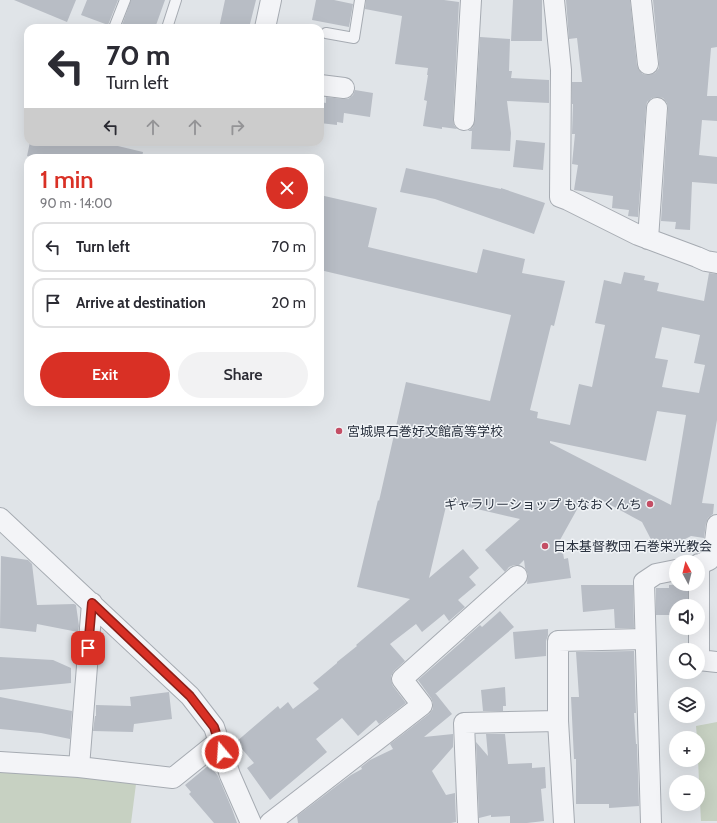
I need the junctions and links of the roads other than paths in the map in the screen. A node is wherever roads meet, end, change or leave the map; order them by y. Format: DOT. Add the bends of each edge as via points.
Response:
graph roads {
  1 [pos="125,0"];
  2 [pos="176,0"];
  3 [pos="271,0"];
  4 [pos="360,0"];
  5 [pos="471,0"];
  6 [pos="554,0"];
  7 [pos="641,0"];
  8 [pos="116,24"];
  9 [pos="168,24"];
  10 [pos="266,24"];
  11 [pos="326,33"];
  12 [pos="648,64"];
  13 [pos="324,86"];
  14 [pos="344,88"];
  15 [pos="657,108"];
  16 [pos="464,120"];
  17 [pos="648,239"];
  18 [pos="717,263"];
  19 [pos="0,518"];
  20 [pos="717,525"];
  21 [pos="705,562"];
  22 [pos="669,571"];
  23 [pos="517,576"];
  24 [pos="698,591"];
  25 [pos="92,603"];
  26 [pos="645,639"];
  27 [pos="717,662"];
  28 [pos="558,721"];
  29 [pos="219,741"];
  30 [pos="0,762"];
  31 [pos="79,767"];
  32 [pos="251,823"];
  33 [pos="270,823"];
  34 [pos="468,823"];
  35 [pos="564,823"];
  36 [pos="651,823"];
  1 -- 8 [label="lane"];
  2 -- 9 [label="lane"];
  3 -- 10 [label="street"];
  4 -- 11 [label="lane" via="354,38"];
  5 -- 16 [label="street"];
  6 -- 17 [label="street" via="561,70 560,197"];
  7 -- 12 [label="street"];
  13 -- 14 [label="street"];
  15 -- 17 [label="street"];
  17 -- 18 [label="street"];
  19 -- 25 [label="street"];
  20 -- 21 [label="street" via="714,550 709,560"];
  22 -- 26 [label="street" via="656,574 644,582"];
  23 -- 33 [label="street" via="402,679 422,705"];
  24 -- 27 [label="street" via="699,660"];
  25 -- 29 [label="street" via="190,696 214,727"];
  25 -- 31 [label="street"];
  26 -- 28 [label="street" via="558,641"];
  26 -- 36 [label="street"];
  28 -- 34 [label="street" via="464,723"];
  28 -- 35 [label="street"];
  29 -- 31 [label="street" via="173,778"];
  29 -- 32 [label="street"];
  30 -- 31 [label="street"];
}
